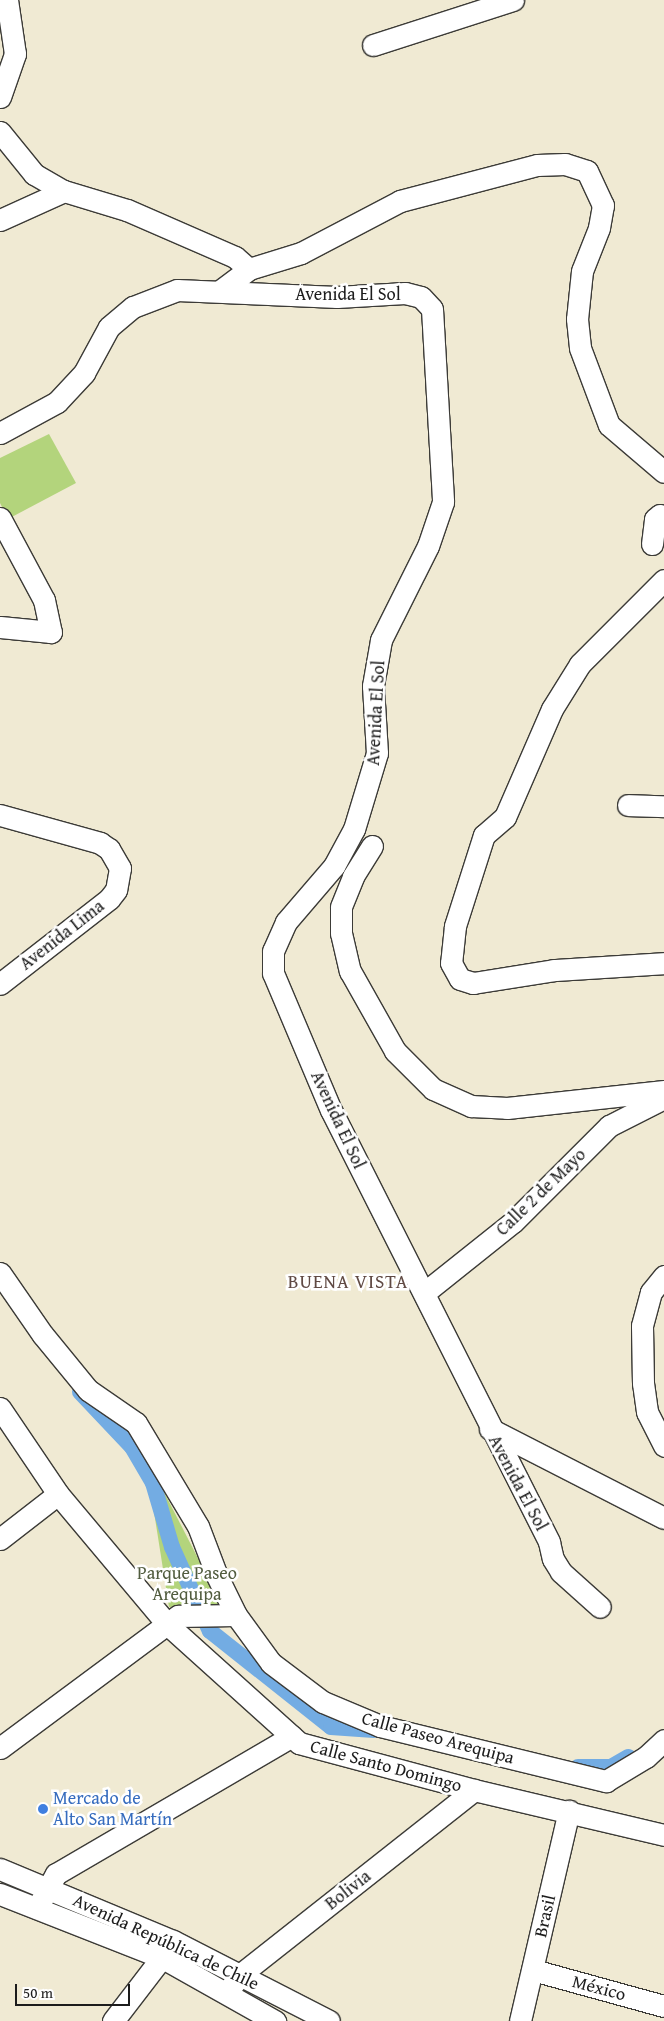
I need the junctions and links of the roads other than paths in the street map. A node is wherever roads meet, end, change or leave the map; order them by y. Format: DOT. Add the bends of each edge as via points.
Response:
graph roads {
  1 [pos="7,0"];
  2 [pos="513,0"];
  3 [pos="373,45"];
  4 [pos="8,50"];
  5 [pos="0,98"];
  6 [pos="0,132"];
  7 [pos="64,191"];
  8 [pos="0,220"];
  9 [pos="249,269"];
  10 [pos="220,291"];
  11 [pos="0,433"];
  12 [pos="664,472"];
  13 [pos="0,518"];
  14 [pos="664,519"];
  15 [pos="652,544"];
  16 [pos="664,580"];
  17 [pos="0,627"];
  18 [pos="628,805"];
  19 [pos="664,806"];
  20 [pos="0,816"];
  21 [pos="372,846"];
  22 [pos="664,963"];
  23 [pos="0,984"];
  24 [pos="664,1091"];
  25 [pos="664,1098"];
  26 [pos="0,1273"];
  27 [pos="664,1276"];
  28 [pos="424,1293"];
  29 [pos="3,1416"];
  30 [pos="490,1429"];
  31 [pos="664,1446"];
  32 [pos="58,1494"];
  33 [pos="664,1518"];
  34 [pos="0,1539"];
  35 [pos="600,1607"];
  36 [pos="236,1615"];
  37 [pos="167,1624"];
  38 [pos="292,1736"];
  39 [pos="664,1740"];
  40 [pos="0,1748"];
  41 [pos="474,1790"];
  42 [pos="569,1811"];
  43 [pos="664,1834"];
  44 [pos="1,1870"];
  45 [pos="46,1887"];
  46 [pos="0,1894"];
  47 [pos="37,1908"];
  48 [pos="168,1950"];
  49 [pos="533,1970"];
  50 [pos="241,1974"];
  51 [pos="227,1992"];
  52 [pos="664,2006"];
  53 [pos="113,2021"];
  54 [pos="275,2021"];
  55 [pos="329,2021"];
  56 [pos="520,2021"];
  1 -- 4 [label="street"];
  2 -- 3 [label="street"];
  4 -- 5 [label="street"];
  6 -- 7 [label="street" via="34,174"];
  7 -- 8 [label="street"];
  7 -- 9 [label="street" via="127,210 235,257"];
  9 -- 10 [label="street"];
  9 -- 12 [label="street" via="301,253 400,201 537,164 565,164 587,171 603,205 599,228 582,271 577,319 580,348 610,425"];
  10 -- 11 [label="street, Avenida El Sol" via="177,290 133,306 109,327 84,373 57,402"];
  10 -- 28 [label="street, Avenida El Sol" via="337,297 413,294 428,302 435,317 444,502 428,546 381,640 374,686 377,753 354,828 334,866 286,922 273,950 273,973 331,1110"];
  13 -- 17 [label="street" via="44,600 51,632"];
  14 -- 15 [label="street" via="660,515 655,519"];
  16 -- 22 [label="street" via="580,664 552,709 505,817 484,835 454,926 451,963 460,979 473,983 554,970"];
  18 -- 19 [label="street"];
  20 -- 23 [label="street, Avenida Lima" via="100,843 109,849 120,868 116,890 109,899"];
  21 -- 24 [label="street" via="353,876 341,907 342,933 350,971 396,1051 433,1089 471,1106 507,1108"];
  25 -- 28 [label="street, Calle 2 de Mayo" via="609,1126 514,1222"];
  26 -- 36 [label="street, Calle Paseo Arequipa" via="43,1335 88,1390 136,1424 198,1526"];
  27 -- 31 [label="street" via="651,1292 642,1326 647,1412"];
  28 -- 30 [label="street, Avenida El Sol"];
  29 -- 32 [label="street, Calle Santo Domingo"];
  30 -- 33 [label="street"];
  30 -- 35 [label="street, Avenida El Sol" via="562,1572"];
  32 -- 34 [label="street"];
  32 -- 37 [label="street, Calle Santo Domingo"];
  36 -- 37 [label="street" via="178,1616"];
  36 -- 39 [label="street, Calle Paseo Arequipa" via="271,1663 323,1702 380,1726 606,1781 646,1758"];
  37 -- 38 [label="street, Calle Santo Domingo"];
  37 -- 40 [label="street"];
  38 -- 41 [label="street, Calle Santo Domingo" via="299,1743"];
  38 -- 45 [label="street" via="56,1874"];
  41 -- 42 [label="street, Calle Santo Domingo"];
  41 -- 50 [label="street, Bolivia"];
  42 -- 43 [label="street, Calle Santo Domingo"];
  42 -- 49 [label="street, Brasil"];
  44 -- 45 [label="street, Avenida República de Chile"];
  45 -- 47 [label="street"];
  45 -- 48 [label="street, Avenida República de Chile"];
  46 -- 47 [label="street, Avenida República de Chile"];
  47 -- 48 [label="street, Avenida República de Chile"];
  48 -- 50 [label="street, Avenida República de Chile"];
  48 -- 51 [label="street, Avenida República de Chile"];
  48 -- 53 [label="street"];
  49 -- 52 [label="street, México"];
  49 -- 56 [label="street, Brasil"];
  50 -- 51 [label="street, Bolivia"];
  50 -- 55 [label="street, Avenida República de Chile"];
  51 -- 54 [label="street, Avenida República de Chile"];
}
